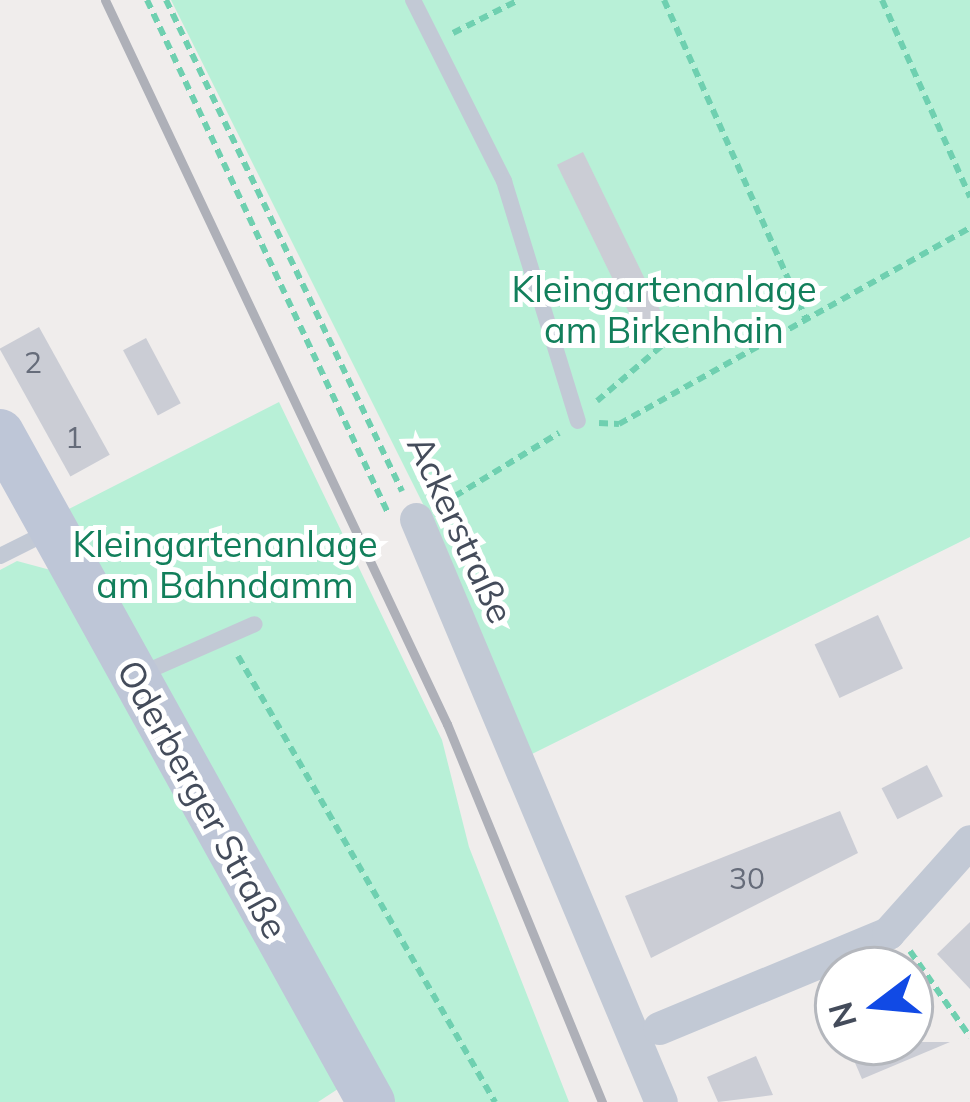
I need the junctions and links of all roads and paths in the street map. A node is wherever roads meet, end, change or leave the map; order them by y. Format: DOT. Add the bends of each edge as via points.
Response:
graph roads {
  1 [pos="166,0"];
  2 [pos="413,0"];
  3 [pos="520,0"];
  4 [pos="664,0"];
  5 [pos="882,0"];
  6 [pos="434,43"];
  7 [pos="970,197"];
  8 [pos="970,228"];
  9 [pos="807,322"];
  10 [pos="672,337"];
  11 [pos="578,421"];
  12 [pos="0,433"];
  13 [pos="416,519"];
  14 [pos="53,529"];
  15 [pos="0,556"];
  16 [pos="255,624"];
  17 [pos="227,637"];
  18 [pos="135,676"];
  19 [pos="970,841"];
  20 [pos="896,927"];
  21 [pos="659,1028"];
  22 [pos="970,1037"];
  23 [pos="362,1099"];
  24 [pos="496,1102"];
  25 [pos="661,1102"];
  1 -- 13 [label="path, Ackerstraße"];
  2 -- 6 [label="lane"];
  3 -- 6 [label="path"];
  4 -- 9 [label="path"];
  5 -- 7 [label="path"];
  6 -- 11 [label="lane" via="504,181"];
  8 -- 9 [label="path"];
  9 -- 11 [label="path" via="619,424"];
  10 -- 11 [label="path"];
  11 -- 13 [label="path"];
  12 -- 14 [label="main road, Oderberger Straße"];
  13 -- 25 [label="street, Ackerstraße"];
  14 -- 15 [label="lane"];
  14 -- 18 [label="main road, Oderberger Straße"];
  16 -- 17 [label="lane"];
  17 -- 18 [label="lane"];
  17 -- 24 [label="path"];
  18 -- 23 [label="main road, Oderberger Straße"];
  19 -- 20 [label="street"];
  20 -- 21 [label="street"];
  20 -- 22 [label="path"];
}
